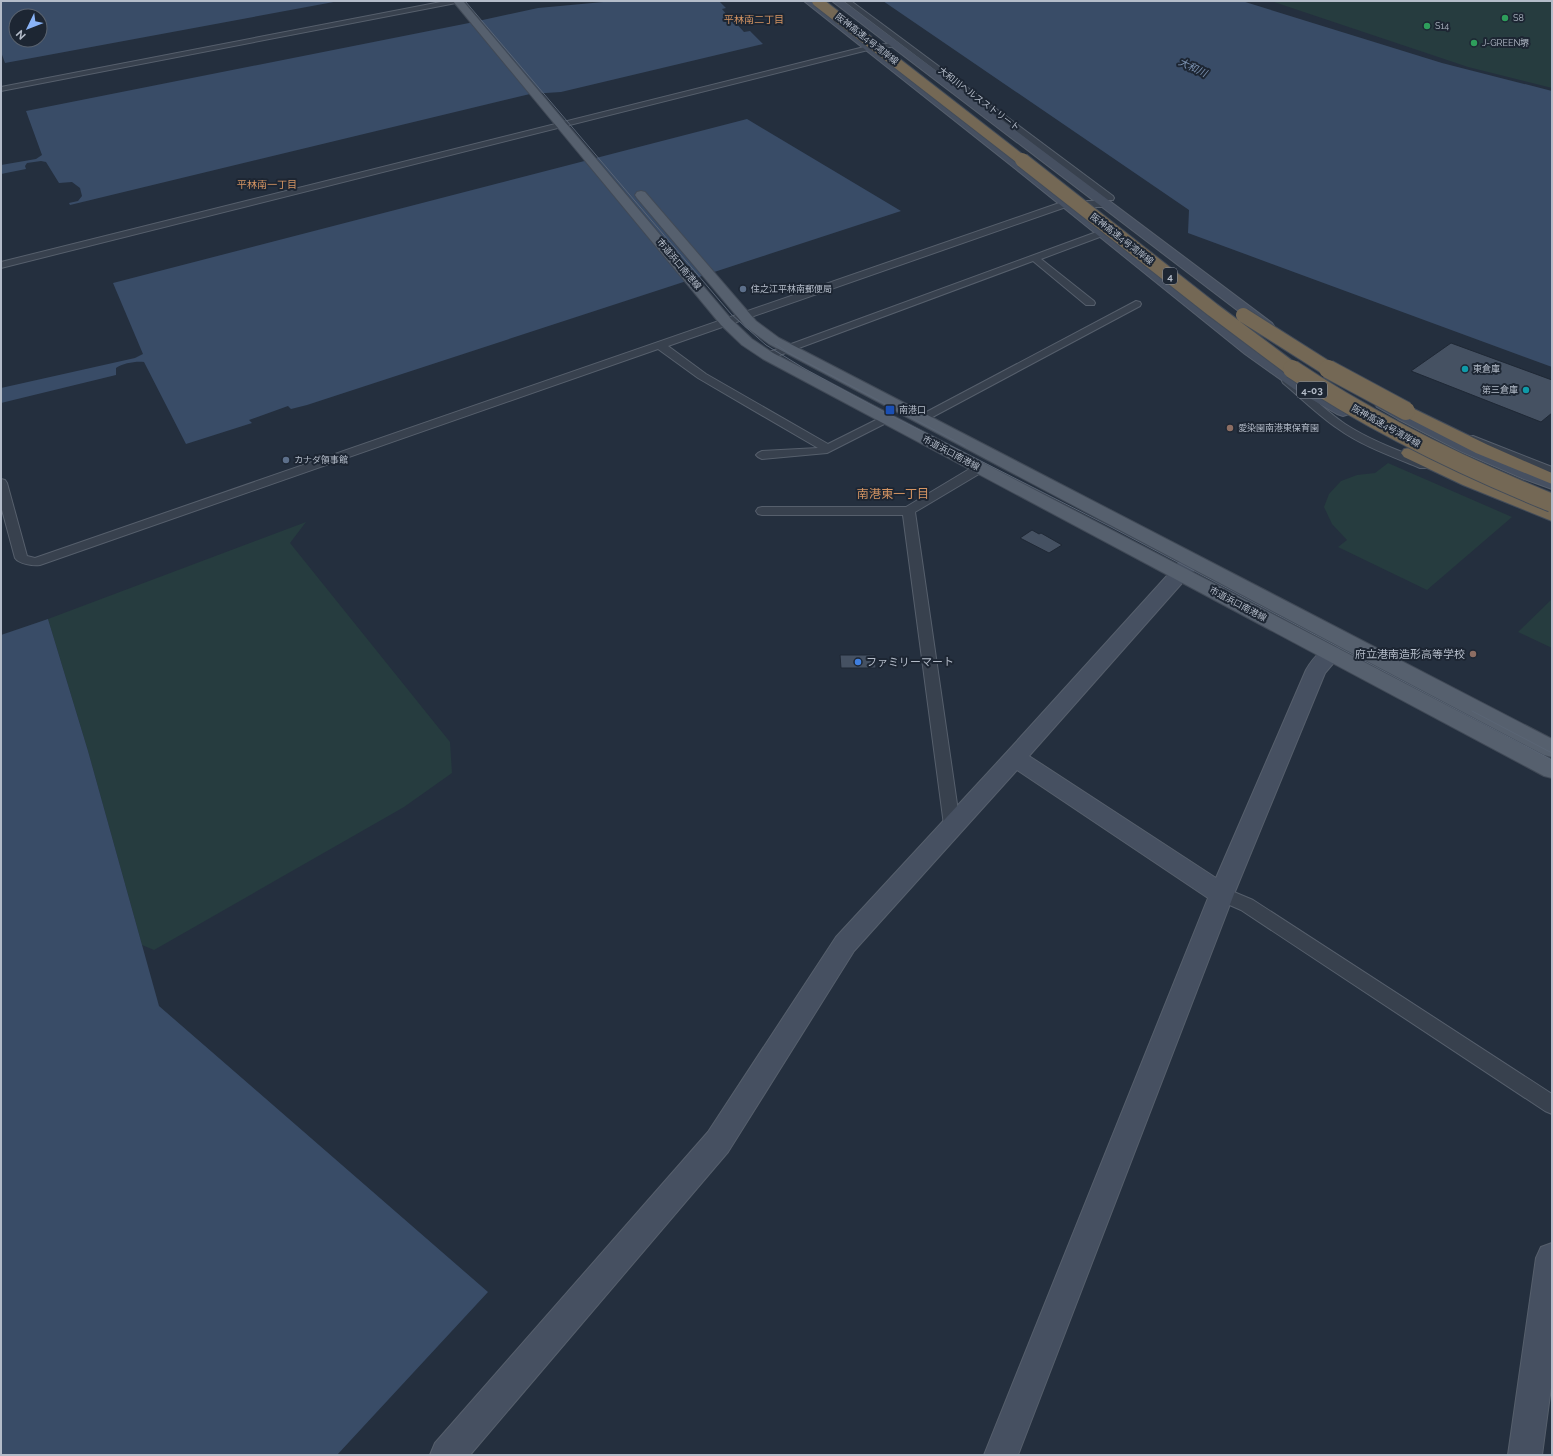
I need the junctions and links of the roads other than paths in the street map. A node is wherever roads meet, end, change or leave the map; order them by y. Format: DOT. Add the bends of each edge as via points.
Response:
graph roads {
  1 [pos="457,1"];
  2 [pos="809,1"];
  3 [pos="817,1"];
  4 [pos="830,1"];
  5 [pos="837,1"];
  6 [pos="847,1"];
  7 [pos="895,45"];
  8 [pos="868,48"];
  9 [pos="1,89"];
  10 [pos="554,93"];
  11 [pos="570,124"];
  12 [pos="1107,201"];
  13 [pos="1065,204"];
  14 [pos="1102,233"];
  15 [pos="1035,258"];
  16 [pos="1,265"];
  17 [pos="1202,279"];
  18 [pos="1090,303"];
  19 [pos="1136,304"];
  20 [pos="1224,310"];
  21 [pos="744,316"];
  22 [pos="726,322"];
  23 [pos="660,345"];
  24 [pos="787,349"];
  25 [pos="768,356"];
  26 [pos="1272,368"];
  27 [pos="886,419"];
  28 [pos="921,419"];
  29 [pos="828,448"];
  30 [pos="762,454"];
  31 [pos="980,468"];
  32 [pos="1552,472"];
  33 [pos="1552,479"];
  34 [pos="1,484"];
  35 [pos="1552,484"];
  36 [pos="1552,492"];
  37 [pos="1552,503"];
  38 [pos="1552,509"];
  39 [pos="762,511"];
  40 [pos="909,511"];
  41 [pos="1552,518"];
  42 [pos="1185,567"];
  43 [pos="1332,653"];
  44 [pos="1552,749"];
  45 [pos="1015,758"];
  46 [pos="1552,770"];
  47 [pos="952,825"];
  48 [pos="1222,894"];
  49 [pos="1552,1105"];
  50 [pos="1552,1258"];
  51 [pos="447,1455"];
  52 [pos="1001,1455"];
  53 [pos="1525,1455"];
  1 -- 9 [label="street"];
  1 -- 11 [label="main road, 市道浜口南港線" via="536,95"];
  2 -- 8 [label="street"];
  3 -- 20 [label="highway, 阪神高速4号湾岸線 / 4, bridge"];
  4 -- 20 [label="highway, 阪神高速4号湾岸線 / 4"];
  5 -- 7 [label="street"];
  6 -- 12 [label="street, 大和川ヘルスストリート"];
  7 -- 8 [label="street"];
  7 -- 12 [label="street"];
  8 -- 11 [label="street"];
  8 -- 13 [label="street"];
  10 -- 11 [label="main road, 市道浜口南港線"];
  11 -- 16 [label="street"];
  11 -- 21 [label="main road, 市道浜口南港線"];
  11 -- 22 [label="main road, 市道浜口南港線" via="590,157"];
  12 -- 13 [label="street"];
  12 -- 17 [label="street"];
  13 -- 14 [label="street"];
  13 -- 21 [label="street"];
  14 -- 15 [label="street"];
  14 -- 26 [label="street"];
  15 -- 18 [label="street"];
  15 -- 24 [label="street"];
  17 -- 32 [label="street" via="1341,372 1441,424"];
  17 -- 35 [label="street" via="1382,404 1478,453"];
  19 -- 28 [label="street"];
  20 -- 33 [label="highway, 4-03, bridge" via="1368,391 1469,442"];
  20 -- 36 [label="highway, 阪神高速4号湾岸線 / 4, bridge" via="1379,411 1470,457"];
  20 -- 37 [label="highway, 阪神高速4号湾岸線 / 4, bridge" via="1319,387 1380,424 1467,468"];
  20 -- 41 [label="highway, 4-03, bridge" via="1300,381 1353,419 1383,438 1469,481"];
  21 -- 22 [label="street"];
  21 -- 24 [label="main road, 市道浜口南港線" via="762,333"];
  22 -- 23 [label="street"];
  22 -- 25 [label="main road, 市道浜口南港線" via="747,342"];
  23 -- 29 [label="street" via="702,376"];
  23 -- 34 [label="street" via="34,562 21,558"];
  24 -- 25 [label="street"];
  24 -- 28 [label="main road, 市道浜口南港線"];
  25 -- 27 [label="main road, 市道浜口南港線"];
  26 -- 38 [label="street" via="1361,422 1414,450"];
  26 -- 41 [label="street" via="1325,414 1359,436 1414,462"];
  27 -- 29 [label="street"];
  27 -- 31 [label="main road, 市道浜口南港線"];
  28 -- 42 [label="main road, 市道浜口南港線"];
  29 -- 30 [label="street" via="823,451"];
  31 -- 40 [label="street"];
  31 -- 42 [label="main road, 市道浜口南港線"];
  39 -- 40 [label="street"];
  40 -- 47 [label="street"];
  42 -- 43 [label="main road, 市道浜口南港線"];
  42 -- 44 [label="main road, 市道浜口南港線"];
  42 -- 45 [label="street"];
  43 -- 46 [label="main road, 市道浜口南港線"];
  43 -- 48 [label="street" via="1316,670"];
  45 -- 47 [label="street"];
  45 -- 48 [label="street"];
  47 -- 51 [label="street" via="845,944 718,1142"];
  48 -- 49 [label="street" via="1247,905"];
  48 -- 52 [label="street"];
  50 -- 53 [label="street"];
}
